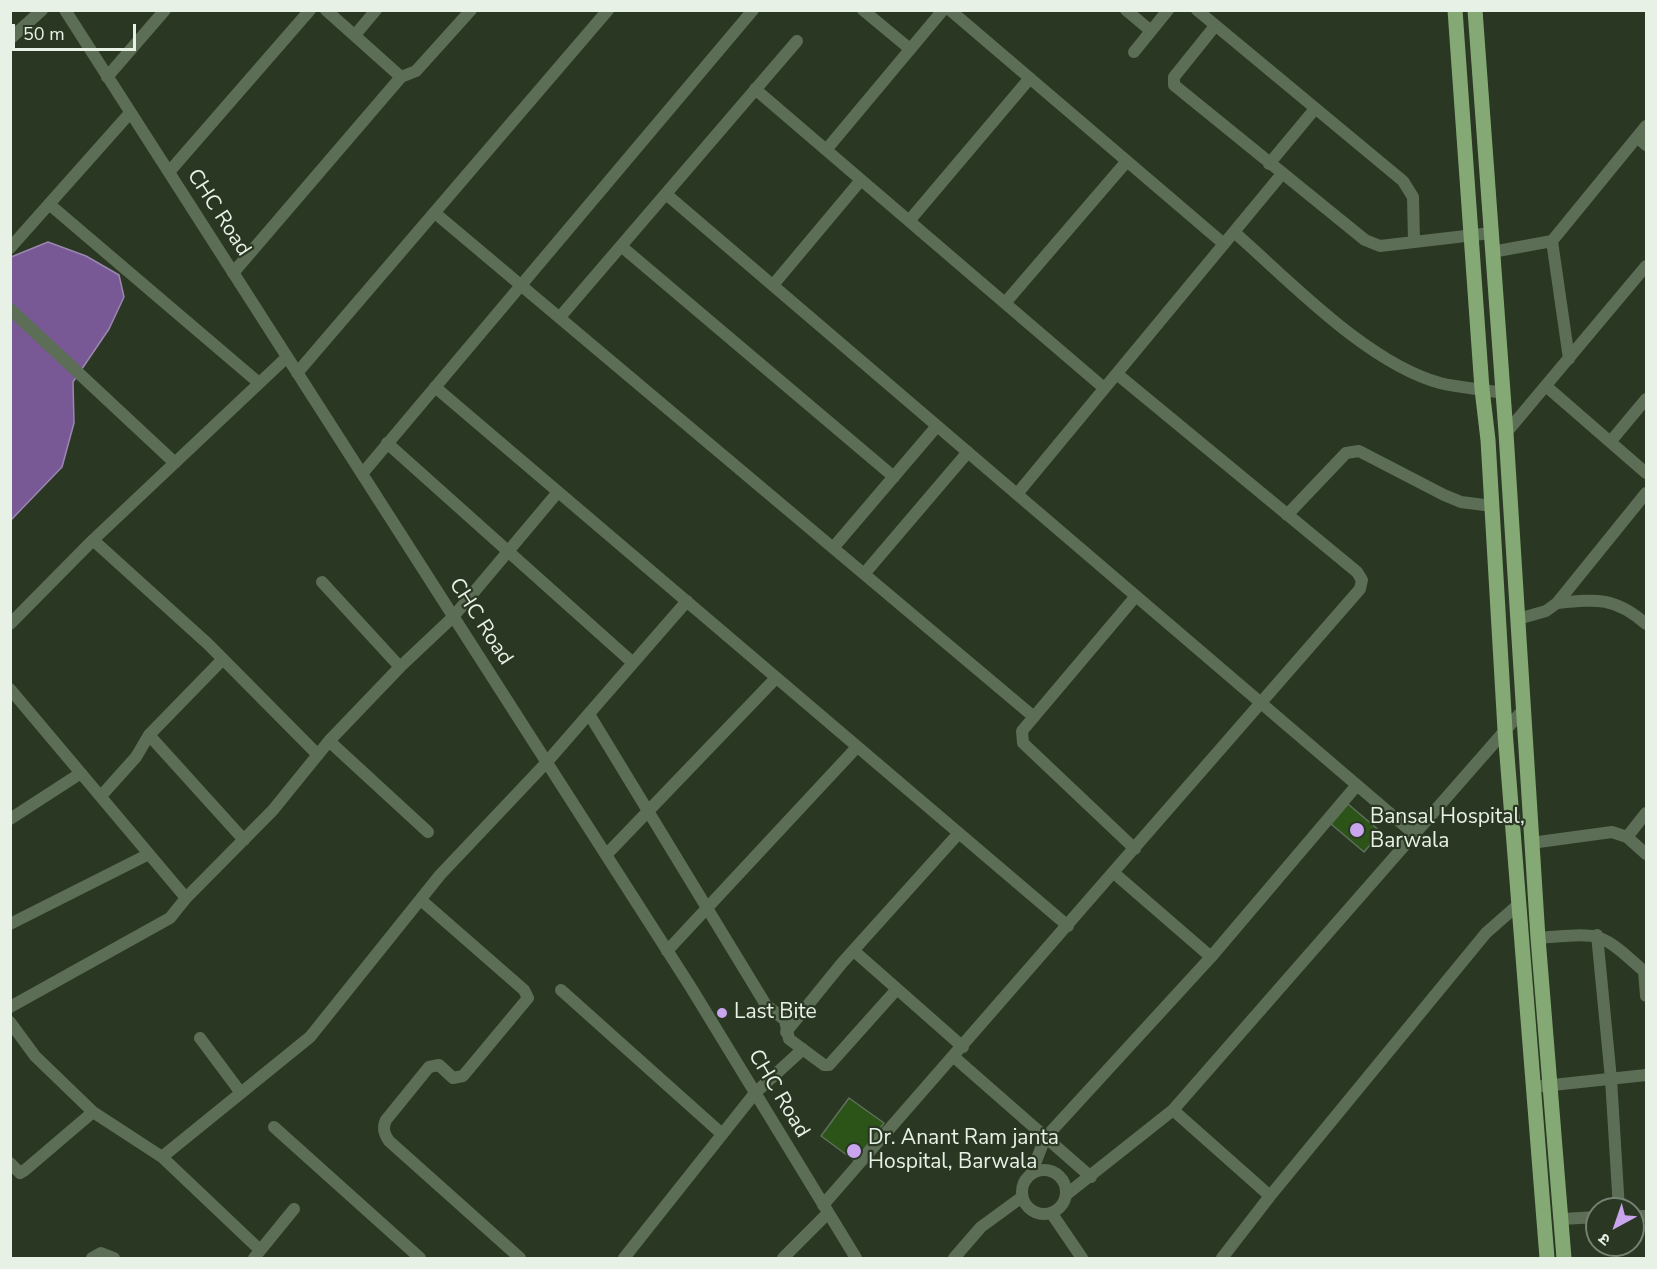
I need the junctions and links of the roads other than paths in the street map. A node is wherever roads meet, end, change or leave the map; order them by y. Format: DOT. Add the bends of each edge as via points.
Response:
graph roads {
  1 [pos="42,10"];
  2 [pos="165,10"];
  3 [pos="309,10"];
  4 [pos="326,10"];
  5 [pos="376,10"];
  6 [pos="471,10"];
  7 [pos="608,10"];
  8 [pos="753,10"];
  9 [pos="863,10"];
  10 [pos="943,10"];
  11 [pos="950,10"];
  12 [pos="1126,10"];
  13 [pos="1168,10"];
  14 [pos="1197,10"];
  15 [pos="1455,10"];
  16 [pos="1475,10"];
  17 [pos="70,13"];
  18 [pos="1215,26"];
  19 [pos="1151,31"];
  20 [pos="354,35"];
  21 [pos="10,39"];
  22 [pos="796,41"];
  23 [pos="910,49"];
  24 [pos="1134,52"];
  25 [pos="107,77"];
  26 [pos="401,77"];
  27 [pos="1030,78"];
  28 [pos="755,89"];
  29 [pos="1314,110"];
  30 [pos="130,113"];
  31 [pos="1647,126"];
  32 [pos="1642,141"];
  33 [pos="826,150"];
  34 [pos="1127,161"];
  35 [pos="1269,164"];
  36 [pos="168,172"];
  37 [pos="1281,175"];
  38 [pos="861,180"];
  39 [pos="666,194"];
  40 [pos="50,204"];
  41 [pos="435,213"];
  42 [pos="909,221"];
  43 [pos="1234,232"];
  44 [pos="1491,233"];
  45 [pos="1472,235"];
  46 [pos="1552,241"];
  47 [pos="1414,242"];
  48 [pos="1224,244"];
  49 [pos="621,246"];
  50 [pos="10,248"];
  51 [pos="1492,252"];
  52 [pos="1647,266"];
  53 [pos="233,273"];
  54 [pos="522,284"];
  55 [pos="773,285"];
  56 [pos="1005,303"];
  57 [pos="10,309"];
  58 [pos="560,317"];
  59 [pos="287,357"];
  60 [pos="1569,359"];
  61 [pos="297,373"];
  62 [pos="1117,374"];
  63 [pos="259,383"];
  64 [pos="435,387"];
  65 [pos="1547,387"];
  66 [pos="1104,388"];
  67 [pos="1482,389"];
  68 [pos="1503,393"];
  69 [pos="1647,399"];
  70 [pos="937,426"];
  71 [pos="1506,433"];
  72 [pos="1611,441"];
  73 [pos="387,443"];
  74 [pos="968,452"];
  75 [pos="175,463"];
  76 [pos="1647,472"];
  77 [pos="362,474"];
  78 [pos="894,477"];
  79 [pos="558,492"];
  80 [pos="1647,493"];
  81 [pos="1017,494"];
  82 [pos="1492,506"];
  83 [pos="1287,514"];
  84 [pos="93,540"];
  85 [pos="833,548"];
  86 [pos="508,551"];
  87 [pos="864,574"];
  88 [pos="322,582"];
  89 [pos="1136,596"];
  90 [pos="687,601"];
  91 [pos="1557,603"];
  92 [pos="453,617"];
  93 [pos="1518,619"];
  94 [pos="10,624"];
  95 [pos="1647,624"];
  96 [pos="223,659"];
  97 [pos="633,663"];
  98 [pos="400,667"];
  99 [pos="776,678"];
  100 [pos="10,689"];
  101 [pos="1261,703"];
  102 [pos="1523,710"];
  103 [pos="589,714"];
  104 [pos="1034,717"];
  105 [pos="1505,730"];
  106 [pos="149,735"];
  107 [pos="329,741"];
  108 [pos="857,747"];
  109 [pos="318,755"];
  110 [pos="546,763"];
  111 [pos="81,773"];
  112 [pos="1357,785"];
  113 [pos="101,796"];
  114 [pos="648,811"];
  115 [pos="1647,813"];
  116 [pos="10,819"];
  117 [pos="428,832"];
  118 [pos="959,833"];
  119 [pos="1413,833"];
  120 [pos="1627,837"];
  121 [pos="244,840"];
  122 [pos="1531,843"];
  123 [pos="1135,849"];
  124 [pos="150,854"];
  125 [pos="1647,854"];
  126 [pos="606,855"];
  127 [pos="1114,873"];
  128 [pos="186,898"];
  129 [pos="420,900"];
  130 [pos="1519,904"];
  131 [pos="707,908"];
  132 [pos="10,924"];
  133 [pos="1068,926"];
  134 [pos="1597,935"];
  135 [pos="1538,938"];
  136 [pos="667,951"];
  137 [pos="854,951"];
  138 [pos="1211,957"];
  139 [pos="1645,972"];
  140 [pos="897,989"];
  141 [pos="561,990"];
  142 [pos="1647,996"];
  143 [pos="10,1007"];
  144 [pos="10,1022"];
  145 [pos="786,1032"];
  146 [pos="200,1038"];
  147 [pos="963,1047"];
  148 [pos="803,1049"];
  149 [pos="954,1057"];
  150 [pos="1647,1075"];
  151 [pos="1611,1079"];
  152 [pos="1551,1086"];
  153 [pos="1534,1088"];
  154 [pos="241,1093"];
  155 [pos="755,1093"];
  156 [pos="1173,1110"];
  157 [pos="93,1112"];
  158 [pos="274,1127"];
  159 [pos="722,1134"];
  160 [pos="1045,1138"];
  161 [pos="162,1157"];
  162 [pos="10,1163"];
  163 [pos="1031,1174"];
  164 [pos="1091,1178"];
  165 [pos="1067,1194"];
  166 [pos="1270,1196"];
  167 [pos="1022,1197"];
  168 [pos="1618,1197"];
  169 [pos="294,1209"];
  170 [pos="826,1209"];
  171 [pos="1052,1214"];
  172 [pos="1585,1218"];
  173 [pos="1562,1219"];
  174 [pos="257,1254"];
  175 [pos="92,1258"];
  176 [pos="114,1258"];
  177 [pos="420,1258"];
  178 [pos="520,1258"];
  179 [pos="624,1258"];
  180 [pos="783,1258"];
  181 [pos="856,1258"];
  182 [pos="954,1258"];
  183 [pos="1083,1258"];
  184 [pos="1222,1258"];
  185 [pos="1547,1258"];
  186 [pos="1564,1258"];
  1 -- 21 [label="street"];
  2 -- 25 [label="street"];
  3 -- 36 [label="street"];
  4 -- 20 [label="street"];
  5 -- 20 [label="street"];
  6 -- 26 [label="street" via="416,71"];
  7 -- 41 [label="street"];
  8 -- 54 [label="street"];
  9 -- 23 [label="street"];
  10 -- 23 [label="street"];
  11 -- 27 [label="street"];
  12 -- 19 [label="street"];
  13 -- 19 [label="street"];
  14 -- 18 [label="street"];
  15 -- 45 [label="main road"];
  16 -- 44 [label="main road"];
  17 -- 25 [label="street, CHC Road"];
  18 -- 29 [label="street"];
  18 -- 35 [label="street" via="1172,82"];
  19 -- 24 [label="street"];
  20 -- 26 [label="street"];
  22 -- 28 [label="street"];
  23 -- 33 [label="street"];
  25 -- 30 [label="street, CHC Road"];
  26 -- 53 [label="street"];
  27 -- 34 [label="street"];
  27 -- 42 [label="street"];
  28 -- 33 [label="street"];
  28 -- 39 [label="street"];
  29 -- 35 [label="street"];
  29 -- 47 [label="street" via="1411,190"];
  30 -- 36 [label="street, CHC Road"];
  30 -- 40 [label="street"];
  31 -- 32 [label="street"];
  32 -- 46 [label="street"];
  33 -- 38 [label="street"];
  34 -- 48 [label="street"];
  34 -- 56 [label="street"];
  35 -- 37 [label="street"];
  36 -- 53 [label="street, CHC Road"];
  37 -- 43 [label="street"];
  37 -- 47 [label="street" via="1373,245"];
  38 -- 42 [label="street"];
  38 -- 55 [label="street"];
  39 -- 49 [label="street"];
  39 -- 55 [label="street"];
  40 -- 50 [label="street"];
  40 -- 63 [label="street"];
  41 -- 54 [label="street"];
  41 -- 61 [label="street"];
  42 -- 56 [label="street"];
  43 -- 48 [label="street"];
  43 -- 67 [label="street" via="1365,346 1439,382"];
  44 -- 45 [label="street"];
  44 -- 51 [label="main road"];
  45 -- 47 [label="street"];
  45 -- 67 [label="main road"];
  46 -- 51 [label="street"];
  46 -- 60 [label="street"];
  48 -- 62 [label="street"];
  49 -- 58 [label="street"];
  49 -- 78 [label="street"];
  51 -- 68 [label="main road"];
  52 -- 60 [label="street"];
  53 -- 59 [label="street, CHC Road"];
  54 -- 58 [label="street"];
  54 -- 64 [label="street"];
  55 -- 70 [label="street"];
  56 -- 66 [label="street"];
  57 -- 75 [label="street"];
  58 -- 85 [label="street"];
  59 -- 61 [label="street, CHC Road"];
  59 -- 63 [label="street"];
  60 -- 65 [label="street"];
  61 -- 77 [label="street, CHC Road"];
  62 -- 66 [label="street"];
  62 -- 83 [label="street"];
  63 -- 75 [label="street"];
  64 -- 73 [label="street"];
  64 -- 79 [label="street"];
  65 -- 71 [label="street"];
  65 -- 72 [label="street"];
  66 -- 81 [label="street"];
  67 -- 68 [label="street"];
  67 -- 82 [label="main road"];
  68 -- 71 [label="main road"];
  69 -- 72 [label="street"];
  70 -- 74 [label="street"];
  70 -- 78 [label="street"];
  71 -- 93 [label="main road"];
  72 -- 76 [label="street"];
  73 -- 77 [label="street"];
  73 -- 86 [label="street"];
  74 -- 81 [label="street"];
  74 -- 87 [label="street"];
  75 -- 84 [label="street"];
  77 -- 92 [label="street, CHC Road"];
  78 -- 85 [label="street"];
  79 -- 86 [label="street"];
  79 -- 90 [label="street"];
  80 -- 91 [label="street"];
  81 -- 89 [label="street"];
  82 -- 83 [label="street" via="1461,502 1359,451 1351,451"];
  82 -- 105 [label="main road"];
  83 -- 101 [label="street" via="1362,580 1360,589"];
  84 -- 94 [label="street"];
  84 -- 96 [label="street"];
  85 -- 87 [label="street"];
  86 -- 92 [label="street"];
  86 -- 97 [label="street"];
  87 -- 104 [label="street"];
  88 -- 98 [label="street"];
  89 -- 101 [label="street"];
  89 -- 104 [label="street"];
  90 -- 97 [label="street"];
  90 -- 99 [label="street"];
  91 -- 93 [label="street" via="1546,611"];
  91 -- 95 [label="street" via="1583,600 1622,605"];
  92 -- 98 [label="street"];
  92 -- 110 [label="street, CHC Road"];
  93 -- 102 [label="main road"];
  96 -- 106 [label="street"];
  96 -- 109 [label="street"];
  97 -- 103 [label="street"];
  98 -- 107 [label="street"];
  99 -- 108 [label="street"];
  99 -- 114 [label="street"];
  100 -- 111 [label="street"];
  101 -- 112 [label="street"];
  101 -- 123 [label="street"];
  102 -- 105 [label="street"];
  102 -- 122 [label="main road"];
  103 -- 110 [label="street"];
  103 -- 114 [label="street"];
  104 -- 123 [label="street" via="1022,731 1023,743"];
  105 -- 119 [label="street"];
  105 -- 130 [label="main road"];
  106 -- 113 [label="street" via="136,757"];
  106 -- 121 [label="street"];
  107 -- 109 [label="street"];
  107 -- 117 [label="street"];
  108 -- 118 [label="street"];
  108 -- 131 [label="street"];
  109 -- 121 [label="street"];
  110 -- 126 [label="street, CHC Road"];
  110 -- 129 [label="street"];
  111 -- 113 [label="street"];
  111 -- 116 [label="street"];
  112 -- 119 [label="street"];
  112 -- 138 [label="street"];
  113 -- 124 [label="street"];
  114 -- 126 [label="street"];
  114 -- 131 [label="street"];
  115 -- 120 [label="street"];
  118 -- 133 [label="street"];
  118 -- 137 [label="street"];
  119 -- 156 [label="street"];
  120 -- 122 [label="street" via="1612,832"];
  120 -- 125 [label="street"];
  121 -- 128 [label="street"];
  122 -- 135 [label="main road"];
  123 -- 127 [label="street"];
  124 -- 128 [label="street"];
  124 -- 132 [label="street"];
  126 -- 136 [label="street, CHC Road"];
  127 -- 133 [label="street"];
  127 -- 138 [label="street"];
  128 -- 143 [label="street" via="170,918"];
  129 -- 154 [label="street" via="310,1037"];
  129 -- 178 [label="street" via="524,990 528,998 463,1076 453,1078 439,1065 429,1067 386,1120 385,1134 388,1141"];
  130 -- 153 [label="main road"];
  130 -- 166 [label="street" via="1486,933"];
  131 -- 136 [label="street"];
  131 -- 145 [label="street" via="766,1005 785,1020"];
  133 -- 147 [label="street"];
  134 -- 135 [label="street"];
  134 -- 139 [label="street"];
  134 -- 151 [label="street"];
  135 -- 152 [label="main road"];
  136 -- 155 [label="street, CHC Road"];
  137 -- 140 [label="street"];
  137 -- 145 [label="street"];
  138 -- 160 [label="street"];
  139 -- 142 [label="street"];
  140 -- 147 [label="street"];
  140 -- 148 [label="street" via="834,1062 824,1065"];
  141 -- 159 [label="street"];
  144 -- 157 [label="street" via="35,1056"];
  145 -- 148 [label="street"];
  146 -- 154 [label="street"];
  147 -- 149 [label="street"];
  148 -- 155 [label="street"];
  149 -- 160 [label="street"];
  149 -- 170 [label="street"];
  150 -- 151 [label="street"];
  151 -- 152 [label="street"];
  151 -- 168 [label="street"];
  152 -- 153 [label="street"];
  152 -- 173 [label="main road"];
  153 -- 185 [label="main road"];
  154 -- 161 [label="street"];
  155 -- 159 [label="street"];
  155 -- 170 [label="street, CHC Road"];
  156 -- 164 [label="street"];
  156 -- 166 [label="street"];
  157 -- 161 [label="street"];
  157 -- 162 [label="street" via="25,1170 20,1173"];
  158 -- 177 [label="street"];
  159 -- 179 [label="street"];
  160 -- 163 [label="street"];
  160 -- 164 [label="street"];
  161 -- 174 [label="street"];
  163 -- 165 [label="street" via="1043,1169 1056,1172 1065,1182"];
  163 -- 167 [label="street" via="1023,1184"];
  164 -- 165 [label="street"];
  165 -- 171 [label="street" via="1063,1206"];
  166 -- 184 [label="street"];
  167 -- 171 [label="street" via="1028,1208 1039,1215"];
  167 -- 182 [label="street" via="988,1220"];
  169 -- 174 [label="street"];
  170 -- 180 [label="street"];
  170 -- 181 [label="street, CHC Road"];
  171 -- 183 [label="street"];
  172 -- 173 [label="street"];
  173 -- 186 [label="main road"];
  175 -- 176 [label="street" via="101,1253"];
}
